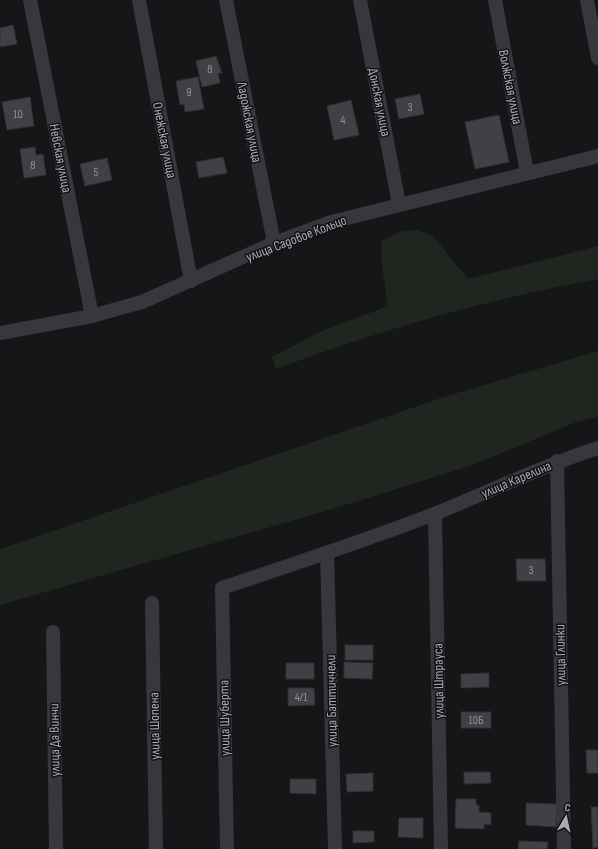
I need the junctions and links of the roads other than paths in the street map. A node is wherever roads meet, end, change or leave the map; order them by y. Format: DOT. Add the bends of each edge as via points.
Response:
graph roads {
  1 [pos="30,0"];
  2 [pos="139,0"];
  3 [pos="226,0"];
  4 [pos="360,0"];
  5 [pos="495,0"];
  6 [pos="587,0"];
  7 [pos="598,58"];
  8 [pos="598,156"];
  9 [pos="527,173"];
  10 [pos="399,204"];
  11 [pos="274,243"];
  12 [pos="191,281"];
  13 [pos="92,316"];
  14 [pos="0,333"];
  15 [pos="598,448"];
  16 [pos="557,461"];
  17 [pos="435,514"];
  18 [pos="328,553"];
  19 [pos="222,588"];
  20 [pos="152,603"];
  21 [pos="53,632"];
  22 [pos="56,849"];
  23 [pos="156,849"];
  24 [pos="226,849"];
  25 [pos="334,849"];
  26 [pos="441,849"];
  27 [pos="564,849"];
  1 -- 13 [label="street, Невская улица"];
  2 -- 12 [label="street, Онежская улица"];
  3 -- 11 [label="street, Ладожская улица"];
  4 -- 10 [label="street, Донская улица"];
  5 -- 9 [label="street, Волжская улица"];
  6 -- 7 [label="street"];
  8 -- 9 [label="street, улица Садовое Кольцо"];
  9 -- 10 [label="street, улица Садовое Кольцо"];
  10 -- 11 [label="street, улица Садовое Кольцо" via="332,222"];
  11 -- 12 [label="street, улица Садовое Кольцо"];
  12 -- 13 [label="street, улица Садовое Кольцо" via="142,302"];
  13 -- 14 [label="street, улица Садовое Кольцо"];
  15 -- 16 [label="street, улица Карелина"];
  16 -- 17 [label="street, улица Карелина"];
  16 -- 27 [label="street, улица Глинки"];
  17 -- 18 [label="street, улица Карелина"];
  17 -- 26 [label="street, улица Штрауса"];
  18 -- 19 [label="street, улица Карелина"];
  18 -- 25 [label="street, улица Баттиччели"];
  19 -- 24 [label="street, улица Шуберта"];
  20 -- 23 [label="street, улица Шопена"];
  21 -- 22 [label="street, улица Да Винчи"];
}
